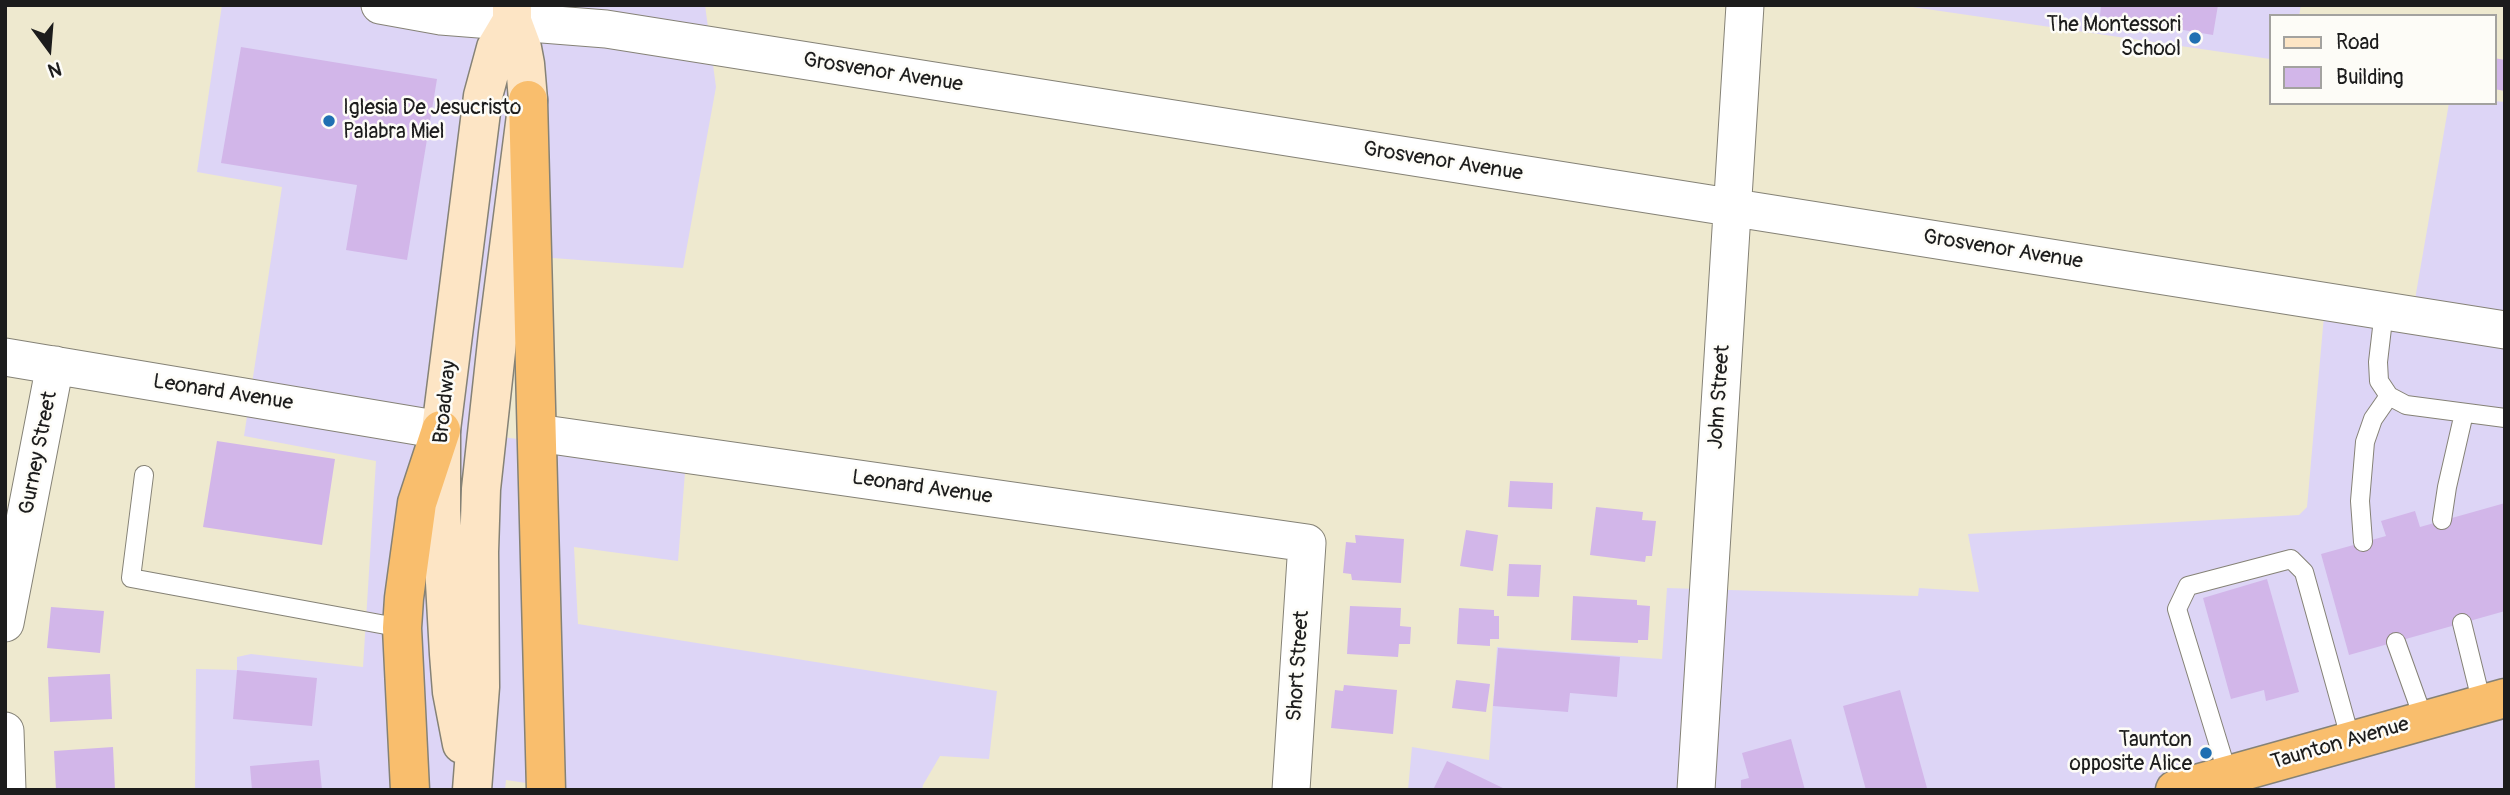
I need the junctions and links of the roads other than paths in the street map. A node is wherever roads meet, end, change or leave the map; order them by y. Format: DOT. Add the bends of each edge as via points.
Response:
graph roads {
  1 [pos="380,5"];
  2 [pos="1745,5"];
  3 [pos="512,13"];
  4 [pos="528,100"];
  5 [pos="1732,208"];
  6 [pos="2384,311"];
  7 [pos="2505,330"];
  8 [pos="5,357"];
  9 [pos="55,365"];
  10 [pos="2389,397"];
  11 [pos="2464,413"];
  12 [pos="2505,418"];
  13 [pos="441,430"];
  14 [pos="537,433"];
  15 [pos="144,475"];
  16 [pos="2442,520"];
  17 [pos="2363,542"];
  18 [pos="1307,543"];
  19 [pos="2462,623"];
  20 [pos="5,624"];
  21 [pos="402,628"];
  22 [pos="2396,642"];
  23 [pos="2493,701"];
  24 [pos="2424,720"];
  25 [pos="5,731"];
  26 [pos="2351,741"];
  27 [pos="2249,778"];
  28 [pos="2183,789"];
  29 [pos="8,790"];
  30 [pos="410,790"];
  31 [pos="471,790"];
  32 [pos="546,790"];
  33 [pos="1291,790"];
  34 [pos="1696,790"];
  1 -- 3 [label="street, Grosvenor Avenue" via="442,16"];
  2 -- 5 [label="street, John Street"];
  3 -- 4 [label="main road, Broadway" via="522,48"];
  3 -- 5 [label="street, Grosvenor Avenue"];
  3 -- 13 [label="main road, Broadway" via="496,48 483,96"];
  4 -- 14 [label="highway"];
  4 -- 31 [label="main road, Broadway" via="481,489 480,687"];
  5 -- 6 [label="street, Grosvenor Avenue"];
  5 -- 34 [label="street, John Street"];
  6 -- 7 [label="street, Grosvenor Avenue"];
  6 -- 10 [label="lane" via="2379,381"];
  8 -- 9 [label="street, Leonard Avenue"];
  9 -- 13 [label="street, Leonard Avenue"];
  9 -- 20 [label="street, Gurney Street"];
  10 -- 11 [label="lane" via="2406,405"];
  10 -- 17 [label="lane" via="2373,419 2365,442 2360,501"];
  11 -- 12 [label="lane"];
  11 -- 16 [label="lane"];
  13 -- 21 [label="highway" via="417,503"];
  13 -- 31 [label="main road, Broadway" via="449,654"];
  14 -- 18 [label="street, Leonard Avenue"];
  14 -- 32 [label="highway"];
  15 -- 21 [label="lane" via="131,578"];
  18 -- 33 [label="street, Short Street"];
  19 -- 23 [label="lane"];
  21 -- 30 [label="highway"];
  22 -- 24 [label="lane"];
  23 -- 24 [label="highway, Taunton Avenue"];
  24 -- 26 [label="highway, Taunton Avenue"];
  25 -- 29 [label="street"];
  26 -- 27 [label="highway, Taunton Avenue"];
  26 -- 27 [label="lane" via="2304,572 2291,559 2188,586 2177,609"];
  27 -- 28 [label="highway, Taunton Avenue"];
}
